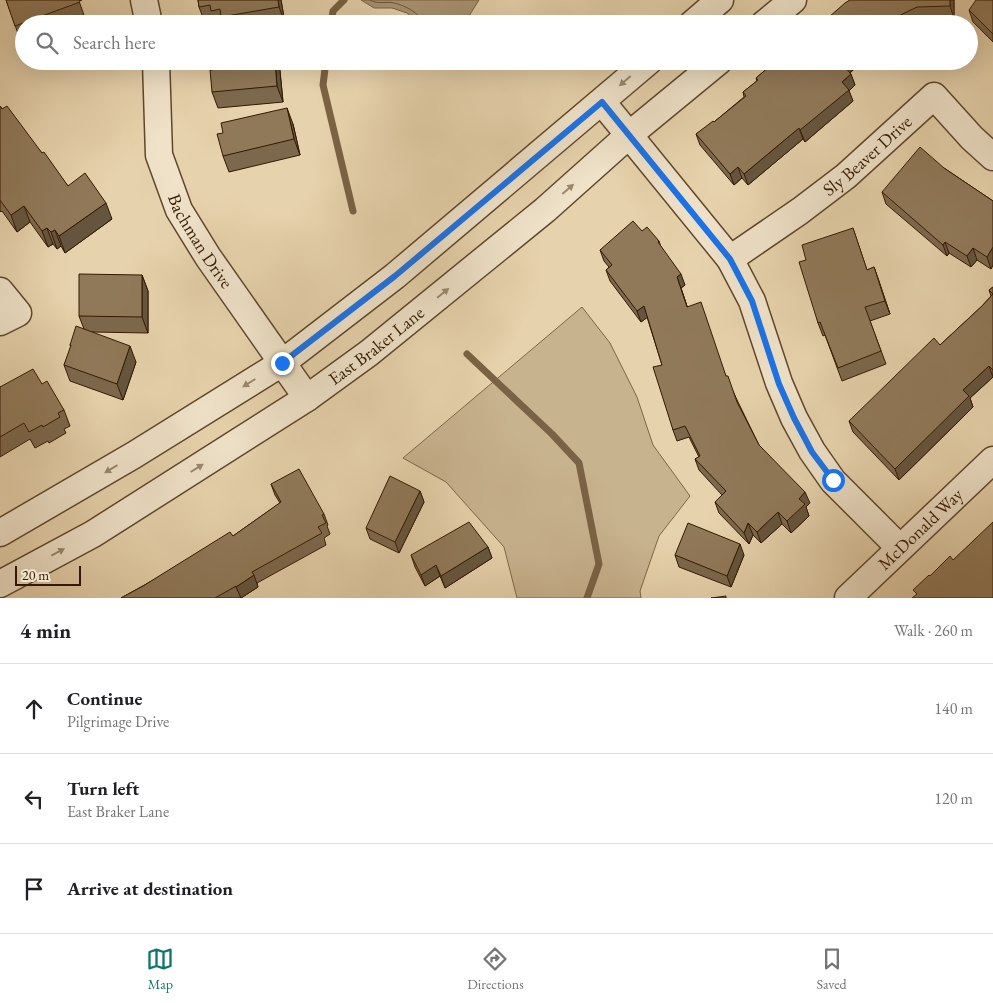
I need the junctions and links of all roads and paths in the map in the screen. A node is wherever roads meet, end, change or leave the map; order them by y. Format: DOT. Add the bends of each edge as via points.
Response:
graph roads {
  1 [pos="144,0"];
  2 [pos="720,0"];
  3 [pos="793,0"];
  4 [pos="147,15"];
  5 [pos="702,15"];
  6 [pos="775,15"];
  7 [pos="156,70"];
  8 [pos="638,70"];
  9 [pos="708,70"];
  10 [pos="602,102"];
  11 [pos="629,135"];
  12 [pos="993,156"];
  13 [pos="730,259"];
  14 [pos="0,291"];
  15 [pos="9,318"];
  16 [pos="282,363"];
  17 [pos="307,398"];
  18 [pos="993,460"];
  19 [pos="0,533"];
  20 [pos="900,548"];
  21 [pos="0,584"];
  22 [pos="848,598"];
  1 -- 4 [label="street"];
  2 -- 5 [label="street"];
  3 -- 6 [label="street"];
  7 -- 16 [label="street, Bachman Drive" via="159,155 179,210"];
  8 -- 10 [label="street, one-way"];
  9 -- 11 [label="street, East Braker Lane"];
  10 -- 11 [label="street"];
  10 -- 16 [label="street" via="395,276"];
  11 -- 13 [label="street"];
  17 -- 11 [label="street, East Braker Lane, one-way" via="369,353 522,228"];
  12 -- 13 [label="street, Sly Beaver Drive" via="934,96 846,176 800,212"];
  13 -- 20 [label="street" via="752,301 779,384 812,452 833,480"];
  14 -- 15 [label="street"];
  16 -- 17 [label="street, Bachman Drive"];
  16 -- 19 [label="street, one-way"];
  21 -- 17 [label="street, East Braker Lane, one-way" via="93,534"];
  18 -- 20 [label="street, McDonald Way"];
  20 -- 22 [label="street, McDonald Way"];
}
